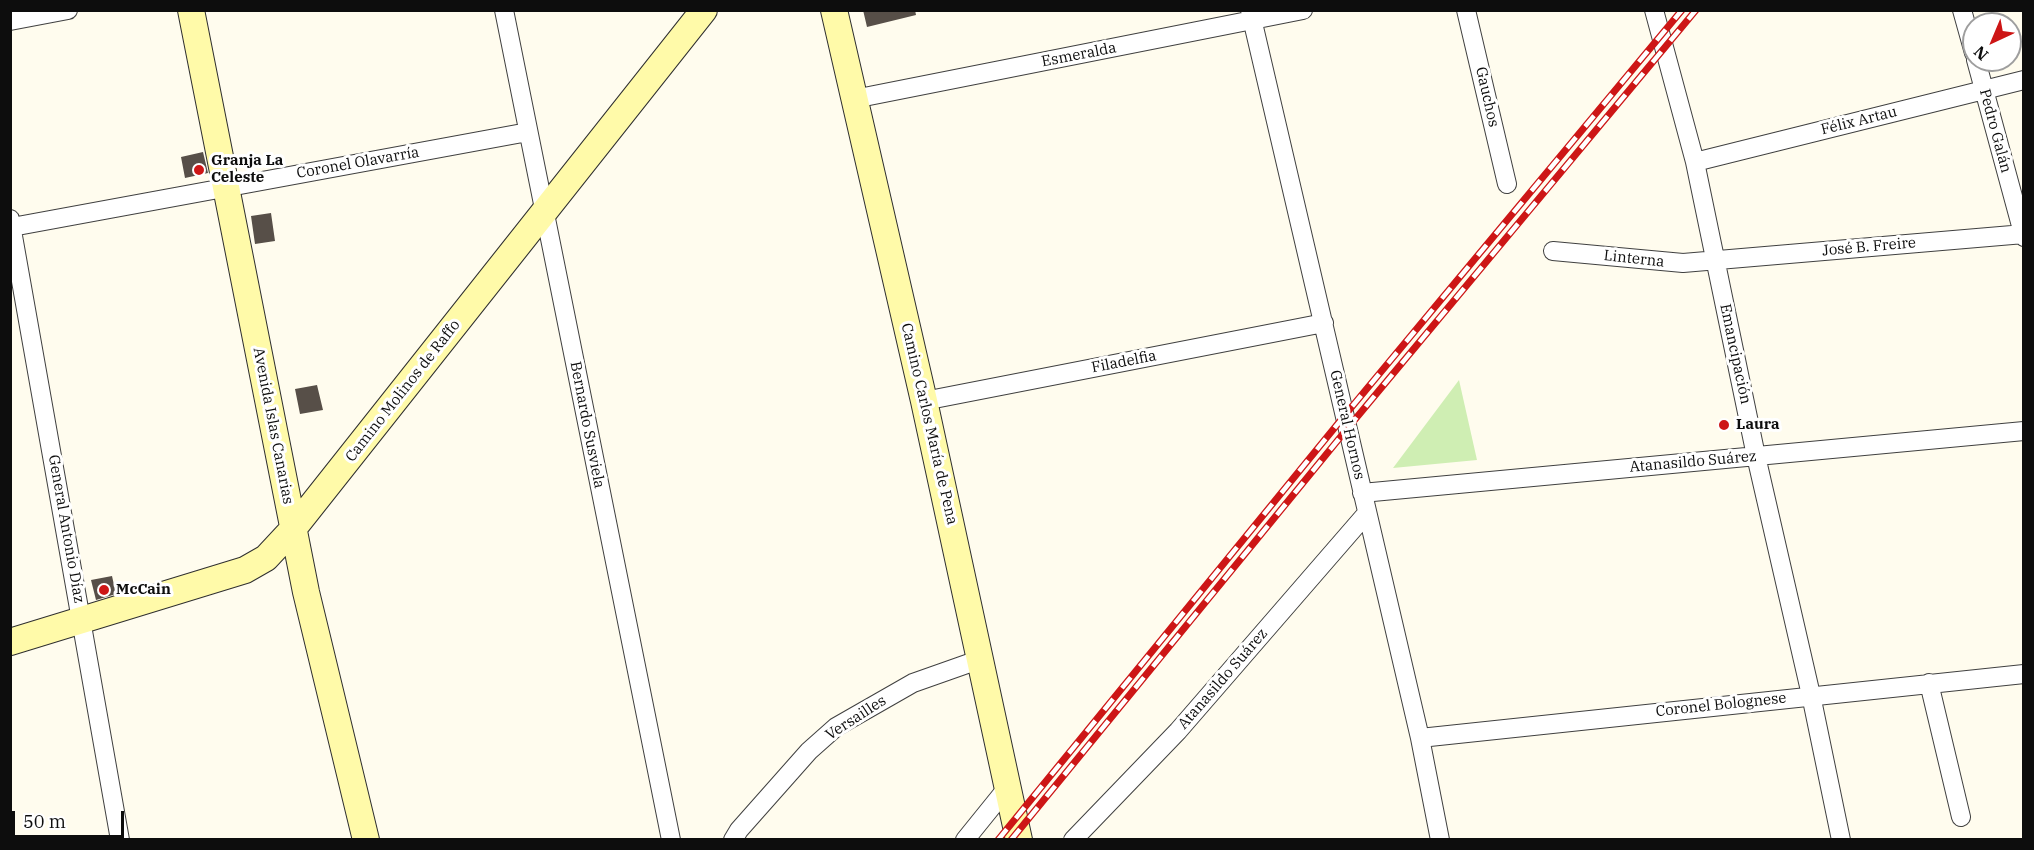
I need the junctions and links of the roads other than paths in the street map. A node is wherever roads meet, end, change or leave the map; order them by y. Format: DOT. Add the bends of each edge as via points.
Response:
graph roads {
  1 [pos="68,10"];
  2 [pos="191,10"];
  3 [pos="504,10"];
  4 [pos="704,10"];
  5 [pos="834,10"];
  6 [pos="1303,10"];
  7 [pos="1467,10"];
  8 [pos="1654,10"];
  9 [pos="1251,15"];
  10 [pos="10,21"];
  11 [pos="1979,72"];
  12 [pos="2024,80"];
  13 [pos="1984,90"];
  14 [pos="854,99"];
  15 [pos="528,132"];
  16 [pos="1695,162"];
  17 [pos="1507,184"];
  18 [pos="225,187"];
  19 [pos="544,213"];
  20 [pos="11,223"];
  21 [pos="2023,235"];
  22 [pos="1553,250"];
  23 [pos="1715,260"];
  24 [pos="1324,323"];
  25 [pos="924,401"];
  26 [pos="2024,431"];
  27 [pos="1756,456"];
  28 [pos="1362,493"];
  29 [pos="1367,513"];
  30 [pos="293,529"];
  31 [pos="82,620"];
  32 [pos="10,642"];
  33 [pos="981,660"];
  34 [pos="2024,674"];
  35 [pos="1929,683"];
  36 [pos="1812,695"];
  37 [pos="1420,738"];
  38 [pos="1007,788"];
  39 [pos="1961,817"];
  40 [pos="120,840"];
  41 [pos="366,840"];
  42 [pos="671,840"];
  43 [pos="733,840"];
  44 [pos="965,840"];
  45 [pos="1019,840"];
  46 [pos="1072,840"];
  47 [pos="1440,840"];
  48 [pos="1841,840"];
  1 -- 10 [label="street"];
  2 -- 18 [label="street, Avenida Islas Canarias"];
  3 -- 15 [label="street, Bernardo Susviela"];
  4 -- 19 [label="street, Camino Molinos de Raffo"];
  5 -- 14 [label="street, Camino Carlos María de Pena"];
  6 -- 9 [label="street, Esmeralda"];
  7 -- 17 [label="street, Gauchos"];
  8 -- 16 [label="street, Emancipación"];
  9 -- 14 [label="street, Esmeralda"];
  9 -- 24 [label="street, General Hornos"];
  11 -- 13 [label="street, Pedro Galán"];
  12 -- 13 [label="street, Félix Artau"];
  13 -- 16 [label="street, Félix Artau"];
  13 -- 21 [label="street, Pedro Galán"];
  14 -- 25 [label="street, Camino Carlos María de Pena"];
  15 -- 18 [label="street, Coronel Olavarría"];
  15 -- 19 [label="street, Bernardo Susviela"];
  16 -- 23 [label="street, Emancipación"];
  18 -- 20 [label="street, Coronel Olavarría"];
  18 -- 30 [label="street, Avenida Islas Canarias"];
  19 -- 30 [label="street, Camino Molinos de Raffo"];
  19 -- 42 [label="street, Bernardo Susviela"];
  20 -- 31 [label="street, General Antonio Díaz"];
  21 -- 23 [label="street, José B. Freire"];
  22 -- 23 [label="street, Linterna" via="1683,263"];
  23 -- 27 [label="street, Emancipación"];
  24 -- 25 [label="street, Filadelfia"];
  24 -- 28 [label="street, General Hornos"];
  25 -- 33 [label="street, Camino Carlos María de Pena"];
  26 -- 27 [label="street, Atanasildo Suárez"];
  27 -- 28 [label="street, Atanasildo Suárez"];
  27 -- 36 [label="street, Emancipación"];
  28 -- 29 [label="street, General Hornos"];
  29 -- 37 [label="street, General Hornos"];
  29 -- 46 [label="street, Atanasildo Suárez" via="1178,730"];
  30 -- 31 [label="street, Camino Molinos de Raffo" via="266,558 245,570"];
  30 -- 41 [label="street, Avenida Islas Canarias"];
  31 -- 32 [label="street, Camino Molinos de Raffo"];
  31 -- 40 [label="street, General Antonio Díaz"];
  33 -- 38 [label="street, Camino Carlos María de Pena"];
  33 -- 43 [label="street, Versailles" via="913,683 836,727 809,751"];
  34 -- 35 [label="street, Coronel Bolognese"];
  35 -- 36 [label="street, Coronel Bolognese"];
  35 -- 39 [label="street"];
  36 -- 37 [label="street, Coronel Bolognese"];
  36 -- 48 [label="street, Emancipación"];
  37 -- 47 [label="street, General Hornos"];
  38 -- 44 [label="street"];
  38 -- 45 [label="street, Camino Carlos María de Pena"];
}
